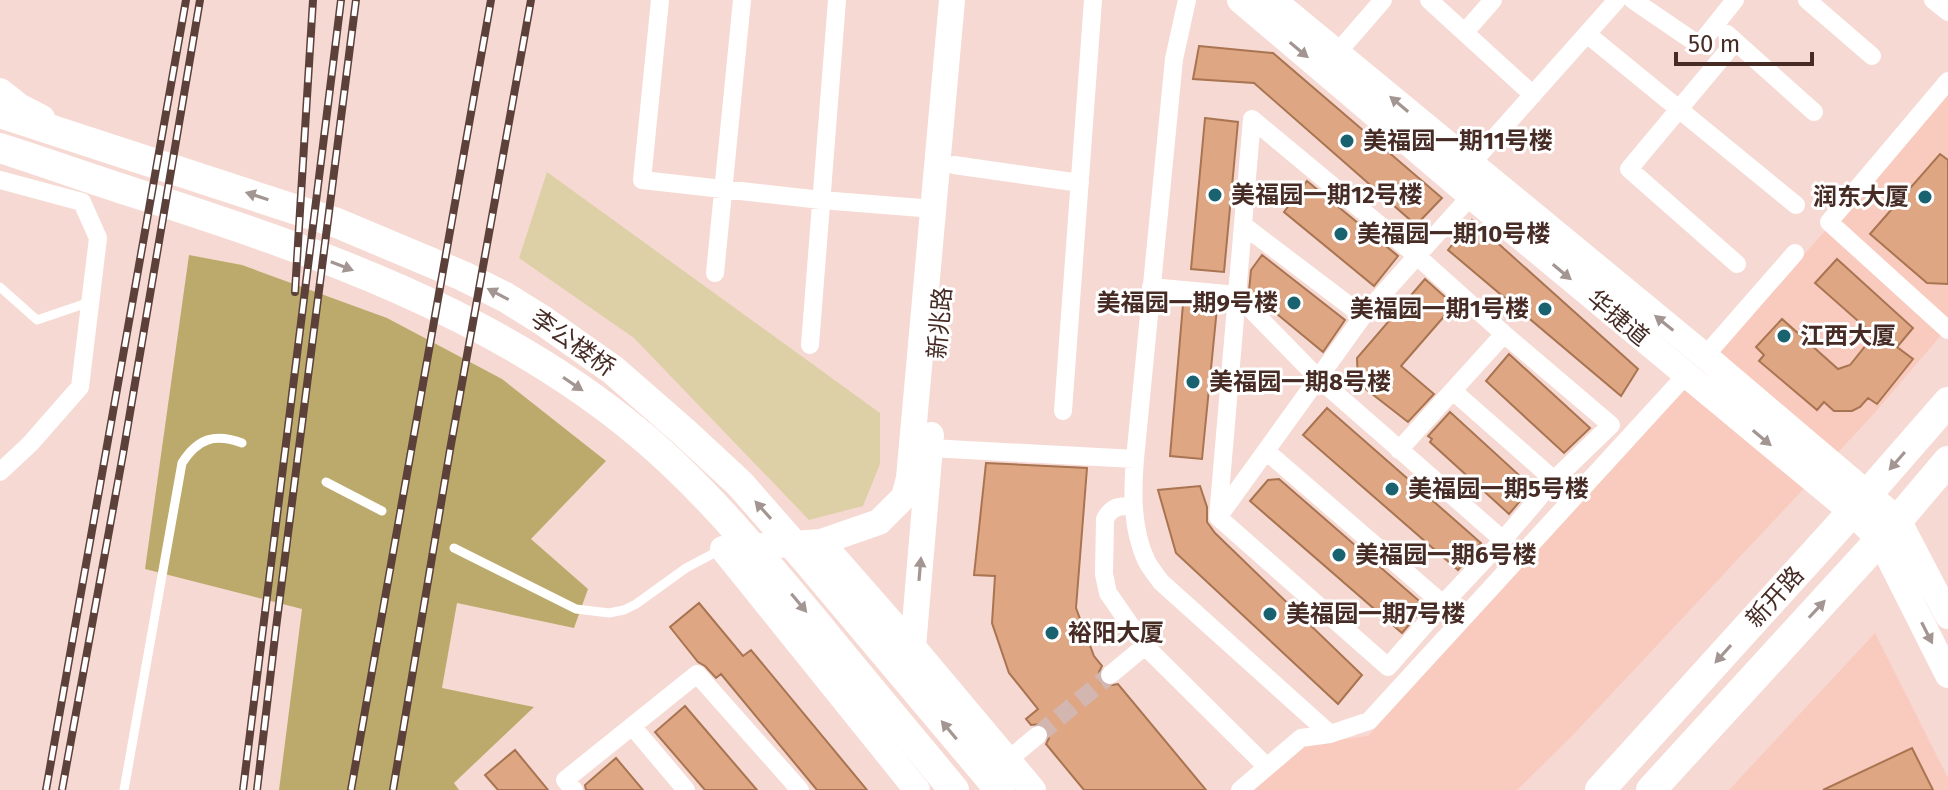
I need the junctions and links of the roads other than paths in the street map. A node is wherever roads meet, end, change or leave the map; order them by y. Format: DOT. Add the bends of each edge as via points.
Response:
graph roads {
  1 [pos="660,0"];
  2 [pos="742,0"];
  3 [pos="837,0"];
  4 [pos="952,0"];
  5 [pos="968,0"];
  6 [pos="1093,0"];
  7 [pos="1187,0"];
  8 [pos="1240,0"];
  9 [pos="1273,0"];
  10 [pos="1383,0"];
  11 [pos="1429,0"];
  12 [pos="1493,0"];
  13 [pos="1617,0"];
  14 [pos="1633,0"];
  15 [pos="1735,0"];
  16 [pos="1807,0"];
  17 [pos="1933,0"];
  18 [pos="1948,12"];
  19 [pos="1716,24"];
  20 [pos="1465,32"];
  21 [pos="1587,34"];
  22 [pos="1735,42"];
  23 [pos="1337,53"];
  24 [pos="1872,56"];
  25 [pos="1948,81"];
  26 [pos="0,91"];
  27 [pos="1533,95"];
  28 [pos="1679,109"];
  29 [pos="1814,112"];
  30 [pos="0,113"];
  31 [pos="95,145"];
  32 [pos="0,148"];
  33 [pos="0,162"];
  34 [pos="954,165"];
  35 [pos="1476,179"];
  36 [pos="0,180"];
  37 [pos="1080,183"];
  38 [pos="110,185"];
  39 [pos="725,189"];
  40 [pos="821,200"];
  41 [pos="1796,205"];
  42 [pos="934,209"];
  43 [pos="1243,225"];
  44 [pos="1795,253"];
  45 [pos="1417,256"];
  46 [pos="1737,264"];
  47 [pos="715,273"];
  48 [pos="0,287"];
  49 [pos="1151,287"];
  50 [pos="1237,295"];
  51 [pos="90,302"];
  52 [pos="1363,316"];
  53 [pos="1948,330"];
  54 [pos="1504,334"];
  55 [pos="810,345"];
  56 [pos="1705,356"];
  57 [pos="1686,375"];
  58 [pos="1318,378"];
  59 [pos="1453,391"];
  60 [pos="1948,402"];
  61 [pos="1063,411"];
  62 [pos="242,443"];
  63 [pos="930,448"];
  64 [pos="1399,450"];
  65 [pos="1266,451"];
  66 [pos="1135,459"];
  67 [pos="1948,461"];
  68 [pos="0,472"];
  69 [pos="1554,480"];
  70 [pos="326,482"];
  71 [pos="1860,503"];
  72 [pos="1133,506"];
  73 [pos="382,511"];
  74 [pos="1218,517"];
  75 [pos="1889,530"];
  76 [pos="1503,540"];
  77 [pos="821,542"];
  78 [pos="454,548"];
  79 [pos="723,549"];
  80 [pos="1443,604"];
  81 [pos="1948,616"];
  82 [pos="1145,646"];
  83 [pos="913,647"];
  84 [pos="1110,675"];
  85 [pos="1948,675"];
  86 [pos="844,700"];
  87 [pos="632,726"];
  88 [pos="1330,734"];
  89 [pos="1038,735"];
  90 [pos="1008,760"];
  91 [pos="1267,767"];
  92 [pos="910,788"];
  93 [pos="124,790"];
  94 [pos="574,790"];
  95 [pos="686,790"];
  96 [pos="800,790"];
  97 [pos="954,790"];
  98 [pos="1000,790"];
  99 [pos="1033,790"];
  100 [pos="1240,790"];
  101 [pos="1600,790"];
  102 [pos="1651,790"];
  1 -- 39 [label="street" via="642,180"];
  2 -- 39 [label="street"];
  3 -- 40 [label="street"];
  4 -- 42 [label="street, 新兆路"];
  5 -- 34 [label="street, 新兆路"];
  6 -- 37 [label="street"];
  7 -- 49 [label="street" via="1174,59"];
  8 -- 35 [label="street, 华捷道, one-way"];
  9 -- 23 [label="street, 华捷道"];
  10 -- 23 [label="street"];
  11 -- 20 [label="street"];
  12 -- 20 [label="street"];
  13 -- 21 [label="street"];
  14 -- 19 [label="street" via="1699,45"];
  15 -- 19 [label="street"];
  16 -- 24 [label="street"];
  17 -- 18 [label="street"];
  19 -- 22 [label="street"];
  20 -- 27 [label="street"];
  21 -- 27 [label="street"];
  21 -- 28 [label="street"];
  22 -- 28 [label="street"];
  22 -- 29 [label="street"];
  35 -- 23 [label="street, 华捷道, one-way"];
  25 -- 53 [label="street" via="1829,222"];
  26 -- 31 [label="street"];
  27 -- 35 [label="street"];
  28 -- 41 [label="street"];
  28 -- 46 [label="street" via="1629,169"];
  30 -- 31 [label="main road, 李公楼桥"];
  98 -- 31 [label="main road, 李公楼桥, one-way" via="740,484 580,346 505,297 337,223"];
  32 -- 38 [label="main road, 李公楼桥"];
  33 -- 38 [label="street"];
  34 -- 37 [label="street"];
  34 -- 63 [label="street, 新兆路"];
  35 -- 45 [label="street"];
  56 -- 35 [label="street, 华捷道, one-way"];
  35 -- 57 [label="street, 华捷道, one-way"];
  36 -- 51 [label="street" via="82,202 98,238"];
  37 -- 61 [label="street"];
  38 -- 97 [label="main road, 李公楼桥, one-way" via="250,230 443,308 572,382 677,467 732,524"];
  39 -- 40 [label="street"];
  39 -- 47 [label="street"];
  40 -- 42 [label="street"];
  40 -- 55 [label="street"];
  42 -- 77 [label="street, 新兆路" via="904,497 879,522"];
  43 -- 45 [label="street" via="1252,119"];
  43 -- 50 [label="street"];
  43 -- 52 [label="street"];
  44 -- 56 [label="street"];
  45 -- 52 [label="street"];
  45 -- 54 [label="street"];
  48 -- 51 [label="lane" via="37,320"];
  49 -- 50 [label="street"];
  49 -- 66 [label="street"];
  50 -- 58 [label="street"];
  50 -- 74 [label="street"];
  51 -- 68 [label="street" via="80,387"];
  52 -- 58 [label="street"];
  54 -- 59 [label="street"];
  54 -- 69 [label="street" via="1611,425"];
  56 -- 71 [label="street, 华捷道"];
  57 -- 71 [label="street, 华捷道, one-way"];
  57 -- 88 [label="street" via="1369,721"];
  58 -- 64 [label="street"];
  58 -- 65 [label="street"];
  59 -- 64 [label="street"];
  59 -- 69 [label="street"];
  60 -- 71 [label="main road, 新开路, one-way"];
  62 -- 93 [label="lane" via="229,438 200,442 182,463"];
  63 -- 66 [label="street"];
  83 -- 63 [label="street, 新兆路, one-way"];
  64 -- 76 [label="street"];
  65 -- 74 [label="street"];
  65 -- 80 [label="street"];
  66 -- 72 [label="street"];
  67 -- 75 [label="main road, 新开路"];
  69 -- 76 [label="street"];
  70 -- 73 [label="lane"];
  71 -- 75 [label="street, 华捷道"];
  71 -- 101 [label="main road, 新开路, one-way"];
  72 -- 82 [label="street" via="1115,507 1105,519 1104,574 1108,593"];
  72 -- 88 [label="street" via="1147,561 1161,582"];
  74 -- 80 [label="street" via="1388,667"];
  75 -- 81 [label="street, 华捷道"];
  75 -- 85 [label="street, 华捷道, one-way"];
  102 -- 75 [label="main road, 新开路, one-way"];
  76 -- 80 [label="street"];
  77 -- 79 [label="street, 新兆路"];
  77 -- 83 [label="street"];
  78 -- 79 [label="lane" via="592,613 624,610"];
  79 -- 86 [label="street"];
  82 -- 84 [label="street"];
  82 -- 91 [label="street"];
  83 -- 86 [label="street"];
  83 -- 90 [label="street"];
  86 -- 92 [label="street"];
  87 -- 94 [label="street" via="565,780"];
  87 -- 95 [label="street"];
  87 -- 96 [label="street" via="697,674"];
  88 -- 91 [label="street" via="1301,738"];
  89 -- 90 [label="street"];
  90 -- 99 [label="street"];
  91 -- 100 [label="street"];
}
